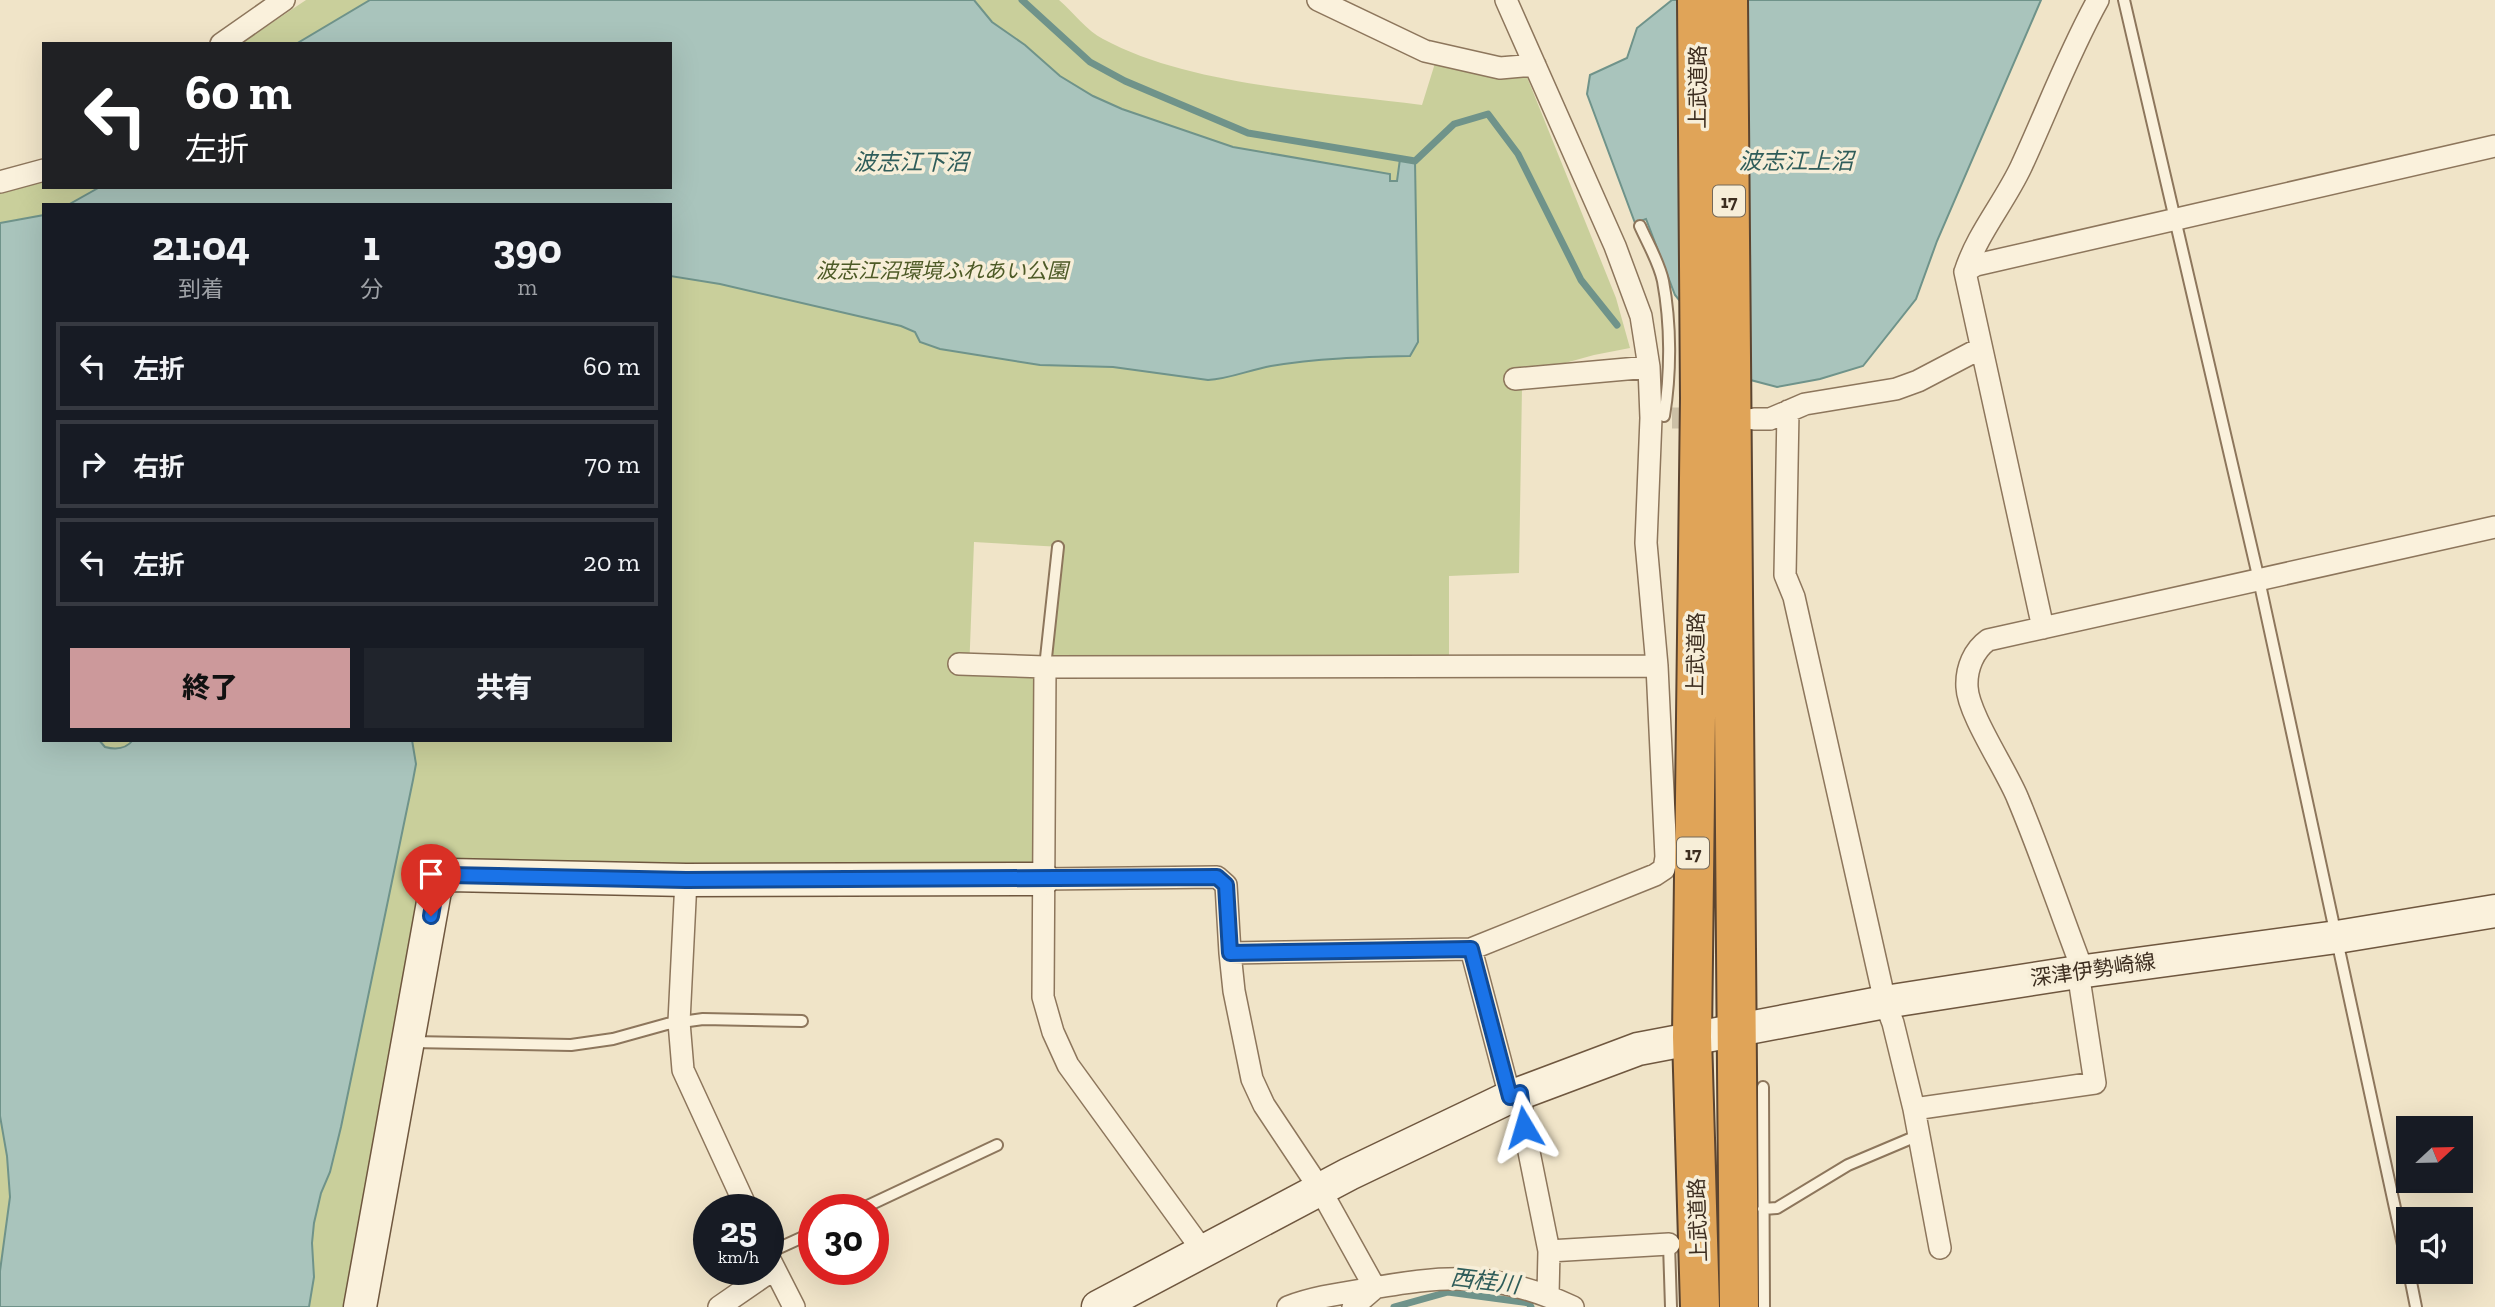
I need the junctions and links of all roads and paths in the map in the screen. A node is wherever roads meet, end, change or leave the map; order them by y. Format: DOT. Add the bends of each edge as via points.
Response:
graph roads {
  1 [pos="284,0"];
  2 [pos="1318,0"];
  3 [pos="1506,0"];
  4 [pos="1698,0"];
  5 [pos="1728,0"];
  6 [pos="2098,0"];
  7 [pos="2124,0"];
  8 [pos="224,42"];
  9 [pos="1535,65"];
  10 [pos="2495,146"];
  11 [pos="42,171"];
  12 [pos="0,183"];
  13 [pos="2174,219"];
  14 [pos="1640,226"];
  15 [pos="1965,272"];
  16 [pos="1981,348"];
  17 [pos="1648,367"];
  18 [pos="1515,379"];
  19 [pos="1788,411"];
  20 [pos="1695,412"];
  21 [pos="2495,527"];
  22 [pos="1058,547"];
  23 [pos="2259,580"];
  24 [pos="2043,628"];
  25 [pos="959,664"];
  26 [pos="1657,666"];
  27 [pos="1045,667"];
  28 [pos="1679,859"];
  29 [pos="1043,879"];
  30 [pos="686,880"];
  31 [pos="2495,911"];
  32 [pos="2337,937"];
  33 [pos="1471,949"];
  34 [pos="1230,953"];
  35 [pos="2081,972"];
  36 [pos="1885,1002"];
  37 [pos="802,1021"];
  38 [pos="679,1022"];
  39 [pos="1736,1029"];
  40 [pos="1692,1037"];
  41 [pos="408,1042"];
  42 [pos="1763,1087"];
  43 [pos="1515,1095"];
  44 [pos="1914,1110"];
  45 [pos="1919,1135"];
  46 [pos="997,1145"];
  47 [pos="1320,1189"];
  48 [pos="740,1194"];
  49 [pos="889,1196"];
  50 [pos="1763,1209"];
  51 [pos="2396,1214"];
  52 [pos="1669,1244"];
  53 [pos="1940,1248"];
  54 [pos="1203,1251"];
  55 [pos="1549,1251"];
  56 [pos="1751,1258"];
  57 [pos="2411,1284"];
  58 [pos="742,1285"];
  59 [pos="783,1285"];
  60 [pos="1375,1287"];
  61 [pos="1548,1296"];
  62 [pos="360,1307"];
  63 [pos="719,1307"];
  64 [pos="794,1307"];
  65 [pos="1098,1307"];
  66 [pos="1287,1307"];
  67 [pos="1353,1307"];
  68 [pos="1573,1307"];
  69 [pos="1671,1307"];
  70 [pos="1700,1307"];
  71 [pos="1739,1307"];
  72 [pos="1764,1307"];
  73 [pos="2416,1307"];
  1 -- 8 [label="street"];
  2 -- 9 [label="street" via="1424,51 1500,68"];
  3 -- 9 [label="street"];
  4 -- 20 [label="highway, 上武道路 / 17"];
  5 -- 20 [label="highway, 上武道路 / 17"];
  6 -- 15 [label="street" via="2020,169"];
  7 -- 13 [label="lane"];
  9 -- 17 [label="street" via="1615,246 1641,316"];
  10 -- 13 [label="street"];
  11 -- 12 [label="street"];
  13 -- 15 [label="street" via="1976,265"];
  13 -- 23 [label="lane"];
  14 -- 20 [label="lane" via="1663,282 1669,347 1667,397"];
  15 -- 16 [label="street"];
  16 -- 19 [label="street" via="1918,381"];
  16 -- 24 [label="street"];
  17 -- 18 [label="street"];
  17 -- 20 [label="street"];
  19 -- 20 [label="street" via="1764,420"];
  19 -- 36 [label="street" via="1785,575 1794,597"];
  20 -- 26 [label="street" via="1648,439 1646,542"];
  20 -- 28 [label="highway, 上武道路 / 17"];
  20 -- 39 [label="highway, 上武道路 / 17"];
  21 -- 23 [label="street"];
  22 -- 27 [label="lane"];
  23 -- 24 [label="street"];
  23 -- 32 [label="lane"];
  24 -- 35 [label="street" via="1989,640 1978,648 1967,687 2017,797"];
  25 -- 27 [label="street"];
  26 -- 27 [label="street"];
  26 -- 28 [label="street"];
  27 -- 29 [label="street"];
  28 -- 33 [label="street" via="1655,875"];
  28 -- 40 [label="highway, 上武道路 / 17"];
  29 -- 30 [label="street"];
  29 -- 34 [label="street" via="1217,877 1226,885"];
  29 -- 54 [label="street" via="1043,997 1053,1032 1068,1065"];
  30 -- 38 [label="street"];
  30 -- 41 [label="street" via="449,875 435,891"];
  31 -- 32 [label="street, 深津伊勢崎線"];
  32 -- 35 [label="street, 深津伊勢崎線"];
  32 -- 51 [label="lane"];
  33 -- 34 [label="street"];
  33 -- 43 [label="street"];
  34 -- 47 [label="street" via="1252,1079"];
  35 -- 36 [label="street, 深津伊勢崎線"];
  35 -- 44 [label="street" via="2095,1083"];
  36 -- 39 [label="street, 深津伊勢崎線"];
  36 -- 44 [label="street"];
  37 -- 38 [label="lane"];
  38 -- 41 [label="lane" via="571,1045"];
  38 -- 48 [label="street" via="683,1070"];
  39 -- 40 [label="street, 深津伊勢崎線"];
  39 -- 56 [label="highway, 上武道路 / 17"];
  40 -- 43 [label="street, 深津伊勢崎線" via="1638,1049"];
  40 -- 70 [label="highway, 上武道路 / 17"];
  41 -- 62 [label="street"];
  42 -- 50 [label="lane"];
  43 -- 47 [label="street, 深津伊勢崎線"];
  43 -- 55 [label="street"];
  44 -- 45 [label="street"];
  45 -- 50 [label="lane" via="1848,1165 1777,1208"];
  45 -- 53 [label="street"];
  46 -- 49 [label="lane"];
  47 -- 54 [label="street, 深津伊勢崎線"];
  47 -- 60 [label="street"];
  50 -- 56 [label="lane"];
  52 -- 55 [label="street"];
  52 -- 69 [label="lane"];
  54 -- 65 [label="street, 深津伊勢崎線"];
  55 -- 61 [label="street"];
  56 -- 71 [label="highway, 上武道路 / 17"];
  56 -- 72 [label="lane"];
  57 -- 73 [label="lane"];
  58 -- 63 [label="street"];
  59 -- 64 [label="street"];
  60 -- 61 [label="street" via="1439,1278 1474,1279"];
  60 -- 66 [label="street"];
  60 -- 67 [label="street"];
  61 -- 68 [label="street"];
}
